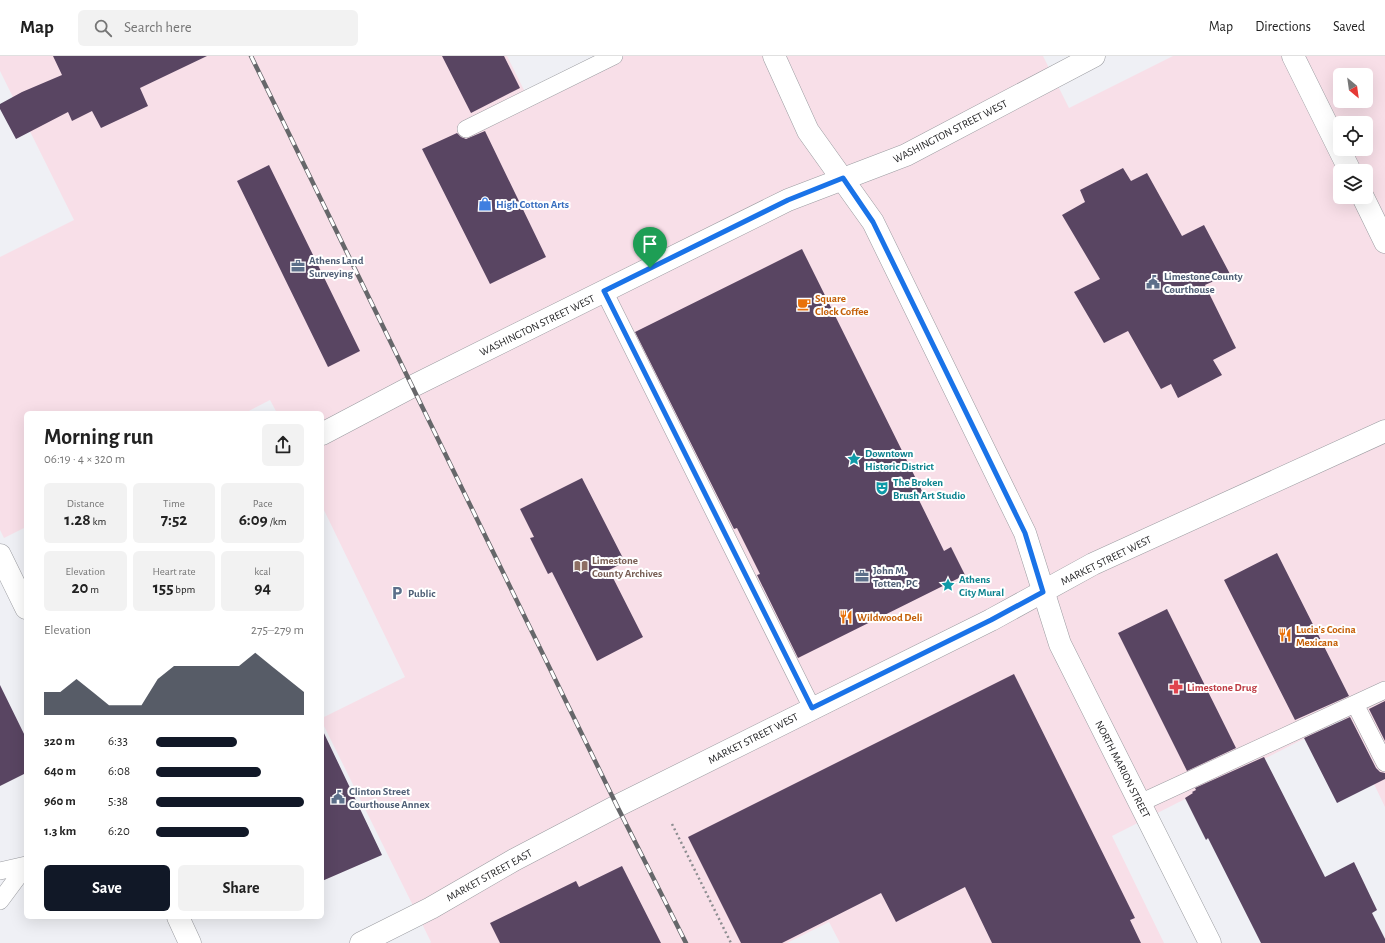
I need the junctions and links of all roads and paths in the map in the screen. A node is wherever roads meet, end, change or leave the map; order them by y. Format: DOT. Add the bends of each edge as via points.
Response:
graph roads {
  1 [pos="614,56"];
  2 [pos="774,56"];
  3 [pos="1094,56"];
  4 [pos="1293,56"];
  5 [pos="466,129"];
  6 [pos="1347,164"];
  7 [pos="843,178"];
  8 [pos="1366,204"];
  9 [pos="1385,242"];
  10 [pos="604,291"];
  11 [pos="1385,431"];
  12 [pos="324,433"];
  13 [pos="0,555"];
  14 [pos="14,588"];
  15 [pos="1043,592"];
  16 [pos="24,605"];
  17 [pos="1385,690"];
  18 [pos="1355,704"];
  19 [pos="812,708"];
  20 [pos="1385,763"];
  21 [pos="1140,803"];
  22 [pos="618,806"];
  23 [pos="672,824"];
  24 [pos="24,866"];
  25 [pos="24,867"];
  26 [pos="24,867"];
  27 [pos="24,869"];
  28 [pos="0,871"];
  29 [pos="0,880"];
  30 [pos="0,884"];
  31 [pos="0,901"];
  32 [pos="179,919"];
  33 [pos="190,943"];
  34 [pos="361,943"];
  35 [pos="731,943"];
  36 [pos="1210,943"];
  1 -- 5 [label="lane"];
  2 -- 7 [label="street, NORTH MARION STREET" via="808,131"];
  3 -- 7 [label="street, WASHINGTON STREET WEST" via="906,155"];
  4 -- 6 [label="street"];
  7 -- 10 [label="street, WASHINGTON STREET WEST" via="788,200"];
  7 -- 15 [label="street, NORTH MARION STREET" via="873,222 1025,533"];
  8 -- 9 [label="street"];
  10 -- 12 [label="street, WASHINGTON STREET WEST"];
  10 -- 19 [label="lane"];
  11 -- 15 [label="street, MARKET STREET WEST" via="1093,564"];
  13 -- 14 [label="street"];
  14 -- 16 [label="street"];
  15 -- 19 [label="street, MARKET STREET WEST"];
  15 -- 21 [label="street, NORTH MARION STREET" via="1060,644"];
  17 -- 18 [label="lane"];
  18 -- 20 [label="lane"];
  18 -- 21 [label="lane"];
  19 -- 22 [label="street, MARKET STREET WEST"];
  21 -- 36 [label="street, NORTH MARION STREET"];
  22 -- 34 [label="street, MARKET STREET EAST" via="514,860 431,908"];
  23 -- 35 [label="path"];
  24 -- 28 [label="lane"];
  25 -- 29 [label="lane"];
  26 -- 30 [label="lane"];
  27 -- 31 [label="lane"];
  32 -- 33 [label="street"];
}
